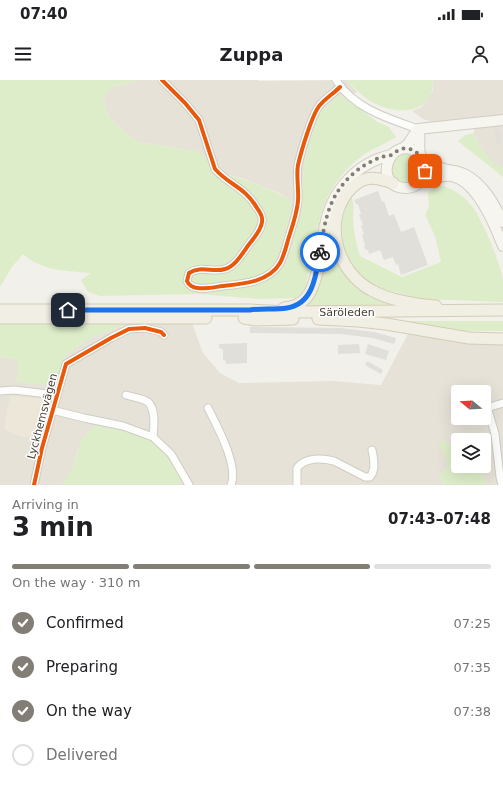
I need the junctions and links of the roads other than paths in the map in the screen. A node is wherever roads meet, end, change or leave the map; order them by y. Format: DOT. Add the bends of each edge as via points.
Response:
graph roads {
  1 [pos="336,80"];
  2 [pos="164,82"];
  3 [pos="340,87"];
  4 [pos="503,120"];
  5 [pos="418,129"];
  6 [pos="402,149"];
  7 [pos="392,155"];
  8 [pos="422,158"];
  9 [pos="421,180"];
  10 [pos="393,183"];
  11 [pos="503,222"];
  12 [pos="325,226"];
  13 [pos="503,246"];
  14 [pos="0,310"];
  15 [pos="503,310"];
  16 [pos="488,312"];
  17 [pos="247,314"];
  18 [pos="503,316"];
  19 [pos="0,318"];
  20 [pos="164,335"];
  21 [pos="500,337"];
  22 [pos="0,391"];
  23 [pos="56,395"];
  24 [pos="126,395"];
  25 [pos="503,403"];
  26 [pos="208,408"];
  27 [pos="52,410"];
  28 [pos="153,437"];
  29 [pos="372,450"];
  30 [pos="34,485"];
  31 [pos="189,485"];
  32 [pos="231,485"];
  33 [pos="297,485"];
  34 [pos="502,485"];
  1 -- 3 [label="street"];
  2 -- 3 [label="street" via="199,120 215,169 249,196 262,219 260,228 235,263 224,269 202,269 189,273 186,281 193,287 201,288 255,281 280,264 294,223 298,202 298,166 313,118 320,105"];
  3 -- 5 [label="street" via="365,107 388,119"];
  4 -- 5 [label="street"];
  5 -- 6 [label="street"];
  5 -- 8 [label="street"];
  6 -- 7 [label="street"];
  6 -- 8 [label="street" via="414,151"];
  7 -- 10 [label="street" via="386,169"];
  7 -- 12 [label="street" via="380,157 369,163 344,183 332,202"];
  8 -- 9 [label="street" via="425,171"];
  8 -- 11 [label="street" via="470,178 496,208"];
  9 -- 10 [label="street" via="407,188"];
  9 -- 13 [label="street" via="443,176 459,179 474,192 486,208"];
  10 -- 16 [label="main road" via="375,178 366,179 352,188 342,203 336,223 336,242 348,271 370,290 392,298"];
  12 -- 17 [label="main road" via="316,276 307,297 287,308 262,308"];
  14 -- 17 [label="main road, Säröleden"];
  15 -- 16 [label="main road, Säröleden"];
  16 -- 17 [label="main road, Säröleden" via="346,316"];
  16 -- 18 [label="main road, Säröleden"];
  17 -- 19 [label="main road, Säröleden"];
  17 -- 21 [label="main road" via="256,320 358,320 469,338"];
  20 -- 23 [label="street, Lyckhemsvägen" via="161,332 137,328 111,338 66,364"];
  22 -- 23 [label="street, Lyckhemsvägen"];
  23 -- 27 [label="street, Lyckhemsvägen"];
  24 -- 28 [label="street" via="144,400 150,405"];
  25 -- 34 [label="street" via="488,410 495,434"];
  26 -- 32 [label="street" via="231,466"];
  27 -- 28 [label="street" via="123,426"];
  27 -- 30 [label="street, Lyckhemsvägen"];
  28 -- 31 [label="street" via="171,454"];
  29 -- 33 [label="street" via="374,472 370,477 365,477 334,461 313,460 299,465"];
}
